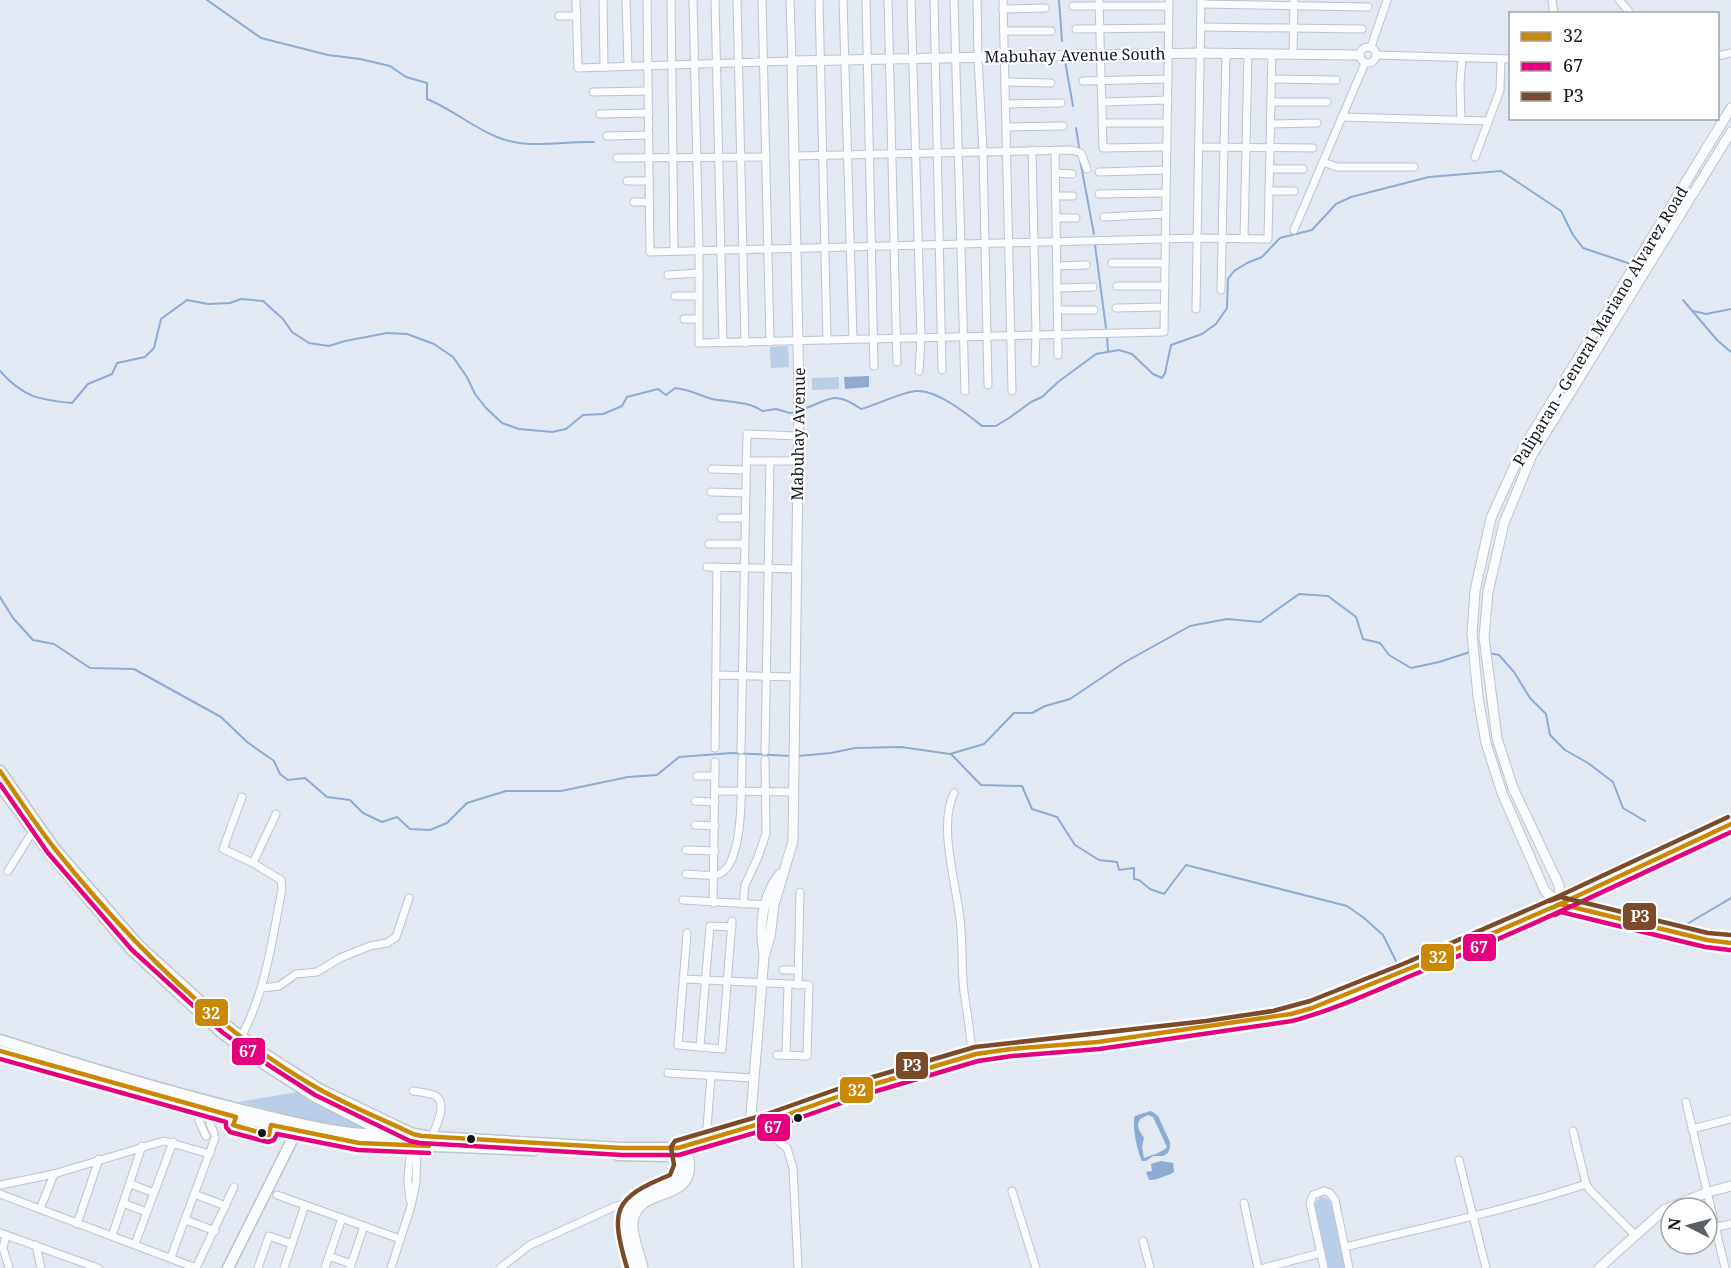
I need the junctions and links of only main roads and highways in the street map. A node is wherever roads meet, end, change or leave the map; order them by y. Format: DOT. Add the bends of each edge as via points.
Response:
graph roads {
  1 [pos="0,771"];
  2 [pos="0,785"];
  3 [pos="1731,943"];
  4 [pos="0,1040"];
  5 [pos="0,1051"];
  6 [pos="212,1109"];
  7 [pos="298,1129"];
  8 [pos="413,1134"];
  9 [pos="393,1136"];
  10 [pos="413,1145"];
  11 [pos="682,1147"];
  12 [pos="228,1268"];
  13 [pos="233,1268"];
  1 -- 8 [label="main road" via="54,848 138,945 242,1037 319,1089"];
  2 -- 9 [label="main road" via="70,879 132,950 221,1032 316,1096"];
  3 -- 11 [label="main road" via="1560,904 1407,971 1291,1014 972,1056"];
  4 -- 6 [label="main road"];
  5 -- 6 [label="main road"];
  6 -- 7 [label="main road"];
  7 -- 9 [label="main road"];
  7 -- 10 [label="main road" via="359,1143"];
  7 -- 12 [label="main road"];
  7 -- 13 [label="main road"];
  8 -- 9 [label="main road"];
  8 -- 11 [label="main road" via="622,1148"];
  9 -- 10 [label="main road"];
  10 -- 11 [label="main road" via="656,1157 668,1156"];
}
